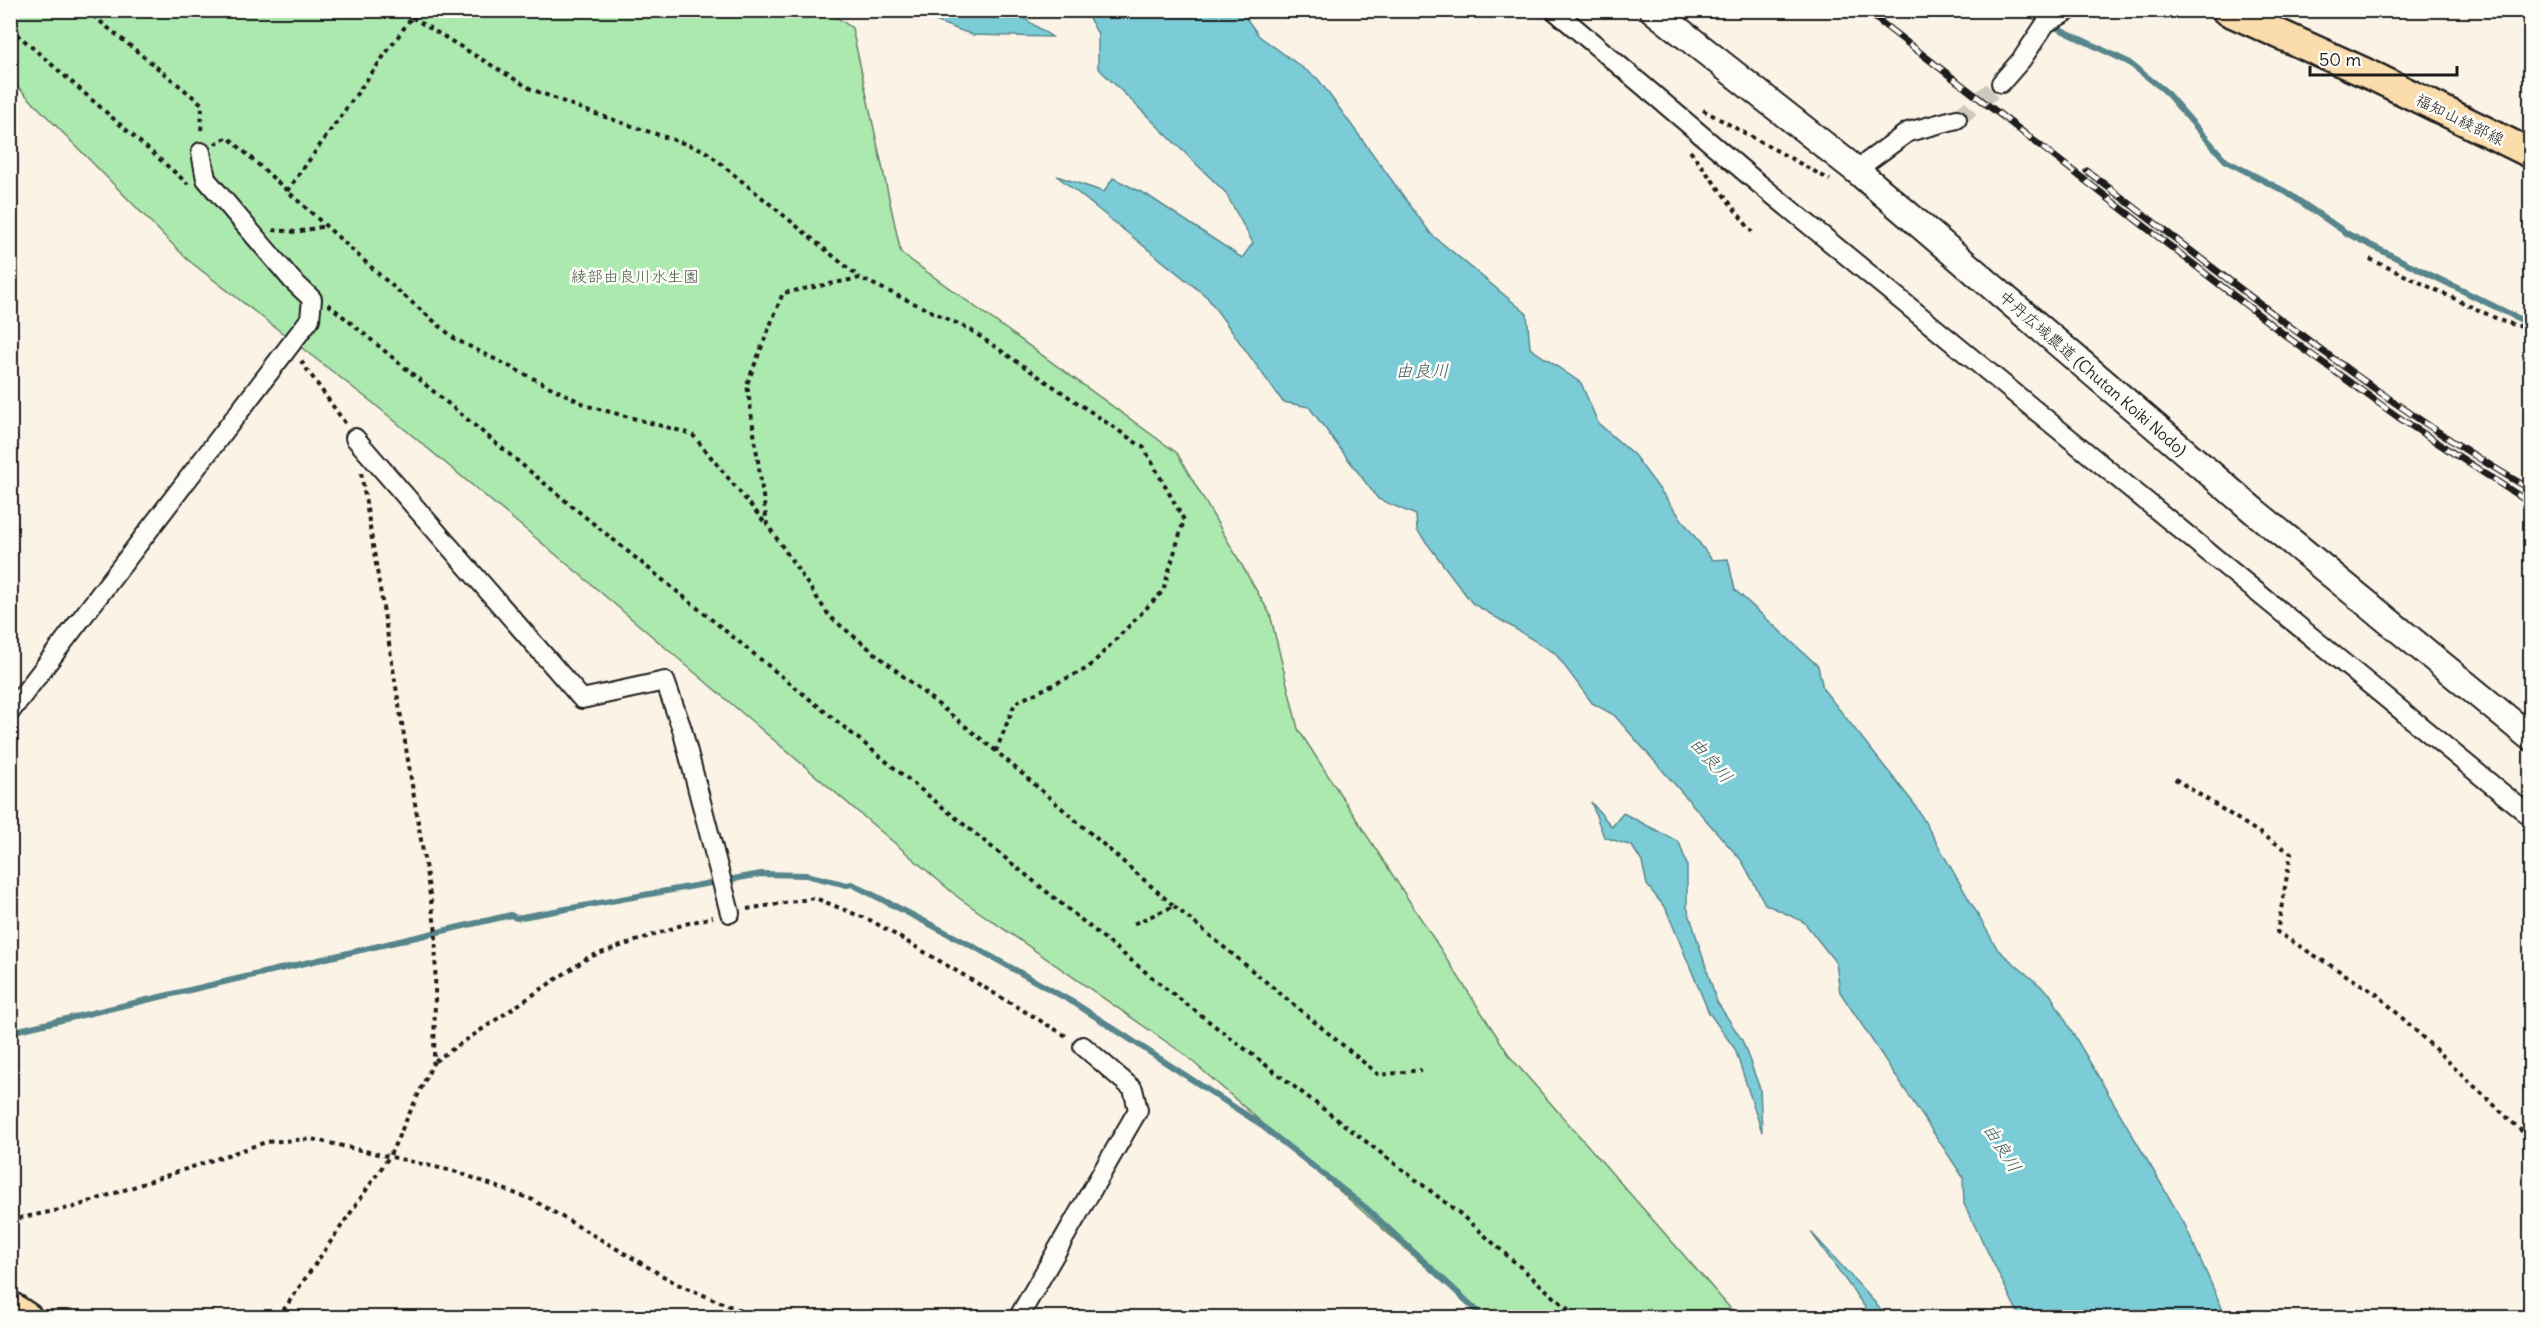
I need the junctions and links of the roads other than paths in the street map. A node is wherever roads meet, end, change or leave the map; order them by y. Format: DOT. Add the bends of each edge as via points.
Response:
graph roads {
  1 [pos="1554,10"];
  2 [pos="1653,10"];
  3 [pos="2070,10"];
  4 [pos="2226,10"];
  5 [pos="2001,83"];
  6 [pos="1957,119"];
  7 [pos="201,152"];
  8 [pos="2530,153"];
  9 [pos="1856,170"];
  10 [pos="355,438"];
  11 [pos="10,712"];
  12 [pos="2530,737"];
  13 [pos="2530,816"];
  14 [pos="730,913"];
  15 [pos="1083,1046"];
  16 [pos="10,1306"];
  17 [pos="28,1317"];
  18 [pos="1018,1317"];
  1 -- 13 [label="street" via="1871,276"];
  2 -- 9 [label="street, 中丹広域農道 (Chutan Koiki Nodo)"];
  3 -- 5 [label="street" via="2046,23"];
  4 -- 8 [label="main road, 福知山綾部線"];
  6 -- 9 [label="street" via="1908,132"];
  7 -- 11 [label="street" via="206,179 312,299 310,319"];
  9 -- 12 [label="street, 中丹広域農道 (Chutan Koiki Nodo)" via="2254,511"];
  10 -- 14 [label="street" via="582,699 664,681 682,729"];
  15 -- 18 [label="street" via="1133,1089 1138,1110"];
  16 -- 17 [label="main road"];
}
